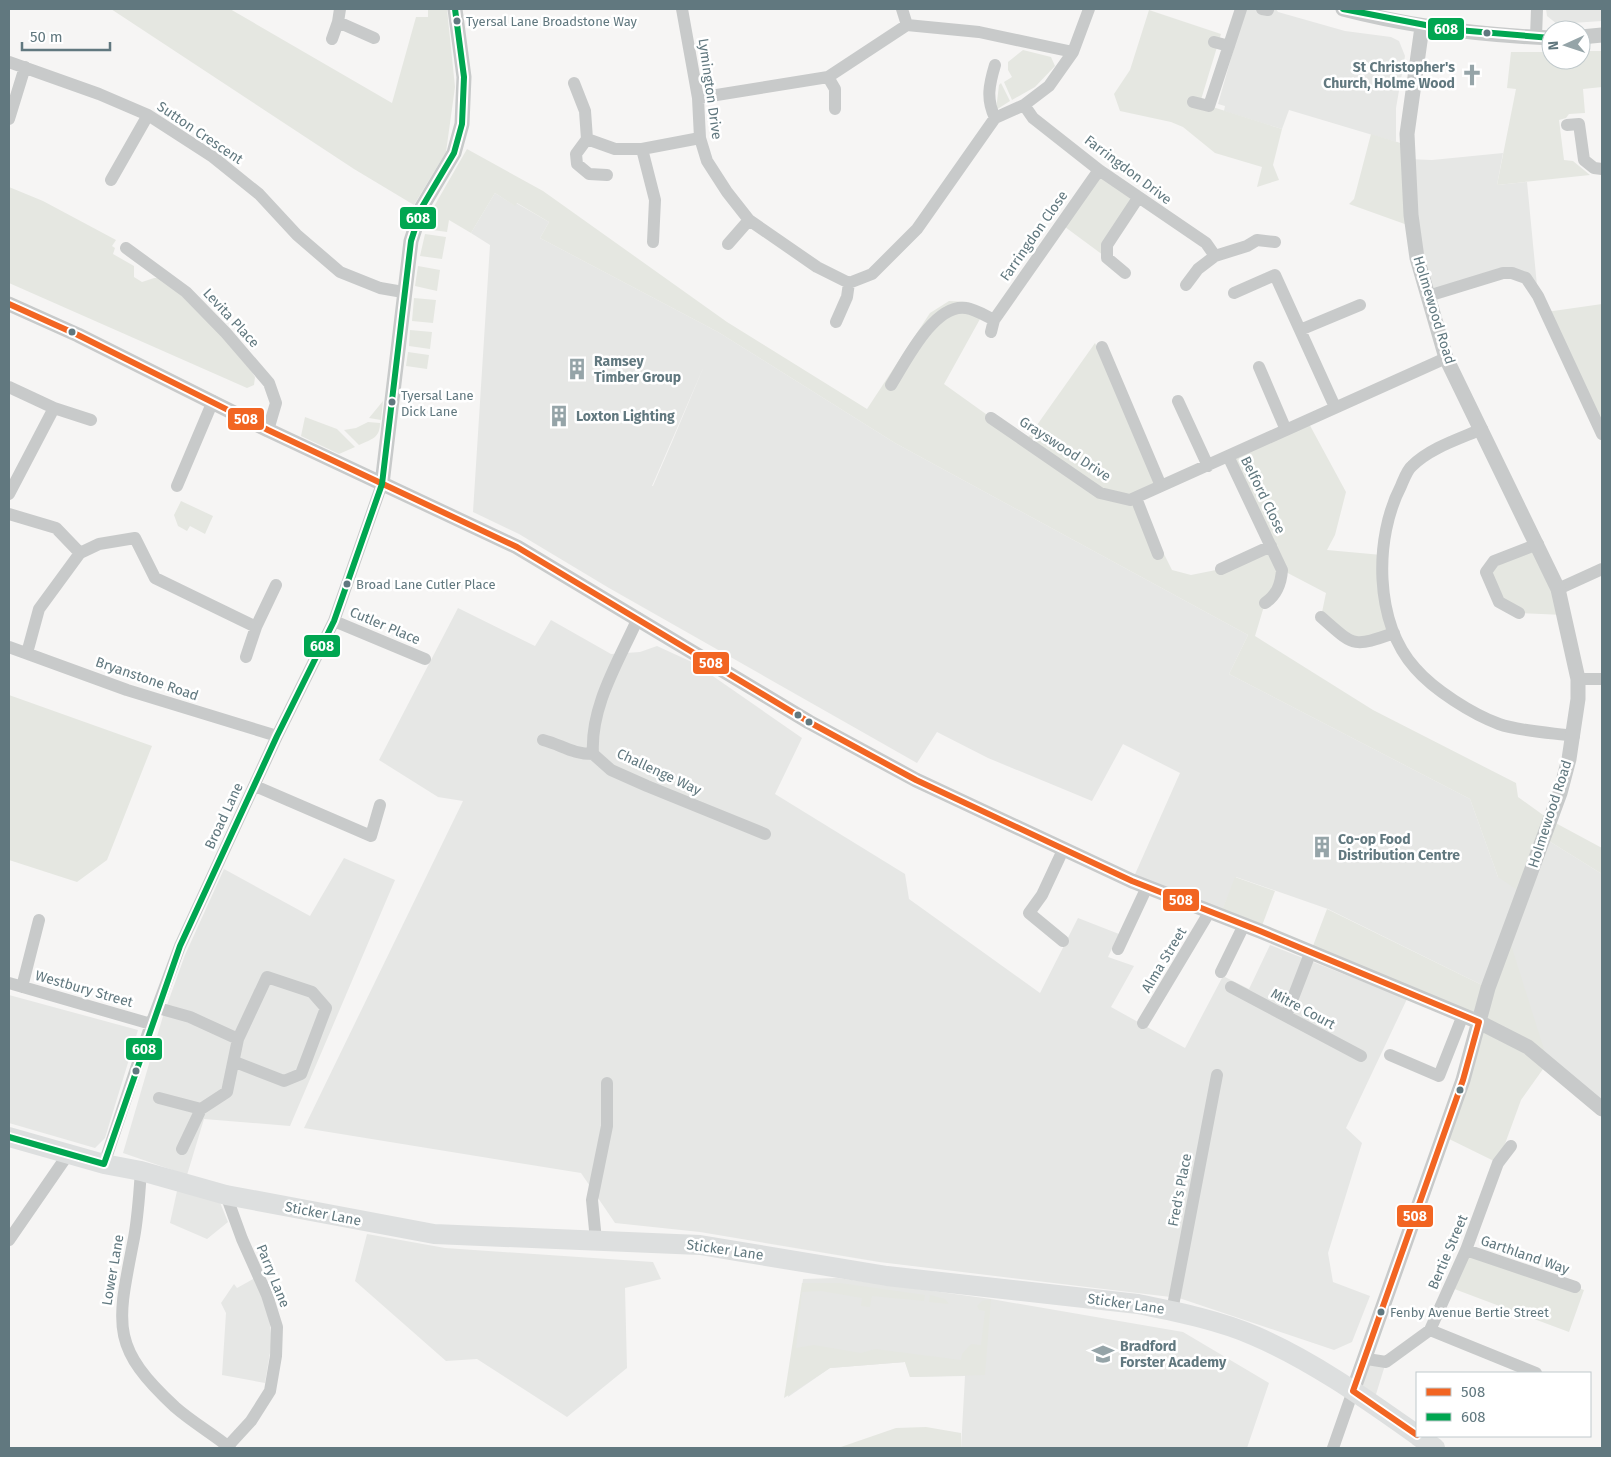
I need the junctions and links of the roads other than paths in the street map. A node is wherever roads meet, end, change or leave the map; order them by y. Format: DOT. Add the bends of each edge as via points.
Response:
graph roads {
  1 [pos="340,9"];
  2 [pos="455,9"];
  3 [pos="682,9"];
  4 [pos="902,9"];
  5 [pos="1089,9"];
  6 [pos="1241,9"];
  7 [pos="1342,9"];
  8 [pos="1537,9"];
  9 [pos="338,22"];
  10 [pos="907,25"];
  11 [pos="1541,25"];
  12 [pos="1422,27"];
  13 [pos="1541,37"];
  14 [pos="374,38"];
  15 [pos="332,39"];
  16 [pos="1214,42"];
  17 [pos="1229,46"];
  18 [pos="1073,52"];
  19 [pos="9,62"];
  20 [pos="995,65"];
  21 [pos="25,67"];
  22 [pos="828,77"];
  23 [pos="574,83"];
  24 [pos="698,98"];
  25 [pos="1193,102"];
  26 [pos="1024,105"];
  27 [pos="835,109"];
  28 [pos="148,115"];
  29 [pos="995,118"];
  30 [pos="9,119"];
  31 [pos="1567,125"];
  32 [pos="700,138"];
  33 [pos="587,139"];
  34 [pos="642,149"];
  35 [pos="1602,169"];
  36 [pos="1099,170"];
  37 [pos="607,175"];
  38 [pos="111,180"];
  39 [pos="1138,198"];
  40 [pos="748,220"];
  41 [pos="653,242"];
  42 [pos="1275,242"];
  43 [pos="728,244"];
  44 [pos="126,248"];
  45 [pos="1215,256"];
  46 [pos="1125,273"];
  47 [pos="850,283"];
  48 [pos="1186,285"];
  49 [pos="403,292"];
  50 [pos="1234,293"];
  51 [pos="1428,296"];
  52 [pos="9,304"];
  53 [pos="1360,305"];
  54 [pos="985,310"];
  55 [pos="836,322"];
  56 [pos="993,326"];
  57 [pos="1300,330"];
  58 [pos="1102,347"];
  59 [pos="1446,358"];
  60 [pos="1259,367"];
  61 [pos="891,385"];
  62 [pos="9,387"];
  63 [pos="213,401"];
  64 [pos="1178,401"];
  65 [pos="1335,407"];
  66 [pos="54,408"];
  67 [pos="991,418"];
  68 [pos="91,420"];
  69 [pos="1482,429"];
  70 [pos="268,430"];
  71 [pos="1286,430"];
  72 [pos="1602,434"];
  73 [pos="1228,456"];
  74 [pos="1208,466"];
  75 [pos="382,484"];
  76 [pos="177,486"];
  77 [pos="1161,486"];
  78 [pos="9,494"];
  79 [pos="1136,498"];
  80 [pos="9,514"];
  81 [pos="1538,544"];
  82 [pos="1271,546"];
  83 [pos="80,553"];
  84 [pos="1158,554"];
  85 [pos="1221,569"];
  86 [pos="1602,570"];
  87 [pos="276,585"];
  88 [pos="1558,589"];
  89 [pos="1266,603"];
  90 [pos="1519,612"];
  91 [pos="638,618"];
  92 [pos="1321,618"];
  93 [pos="334,621"];
  94 [pos="256,627"];
  95 [pos="1394,633"];
  96 [pos="9,647"];
  97 [pos="27,653"];
  98 [pos="246,657"];
  99 [pos="425,660"];
  100 [pos="1602,678"];
  101 [pos="1578,679"];
  102 [pos="277,736"];
  103 [pos="1574,736"];
  104 [pos="543,740"];
  105 [pos="593,754"];
  106 [pos="255,786"];
  107 [pos="380,805"];
  108 [pos="765,834"];
  109 [pos="1063,850"];
  110 [pos="1147,887"];
  111 [pos="1210,911"];
  112 [pos="39,920"];
  113 [pos="1244,925"];
  114 [pos="1063,941"];
  115 [pos="1118,949"];
  116 [pos="1310,951"];
  117 [pos="1221,972"];
  118 [pos="9,983"];
  119 [pos="22,986"];
  120 [pos="1231,987"];
  121 [pos="158,1008"];
  122 [pos="1463,1015"];
  123 [pos="1286,1016"];
  124 [pos="1479,1022"];
  125 [pos="151,1024"];
  126 [pos="1144,1024"];
  127 [pos="238,1039"];
  128 [pos="1390,1055"];
  129 [pos="1361,1056"];
  130 [pos="235,1062"];
  131 [pos="1217,1075"];
  132 [pos="607,1084"];
  133 [pos="159,1098"];
  134 [pos="201,1109"];
  135 [pos="1602,1109"];
  136 [pos="9,1137"];
  137 [pos="1510,1146"];
  138 [pos="182,1149"];
  139 [pos="70,1153"];
  140 [pos="104,1164"];
  141 [pos="142,1172"];
  142 [pos="226,1195"];
  143 [pos="9,1240"];
  144 [pos="596,1240"];
  145 [pos="1466,1250"];
  146 [pos="1575,1287"];
  147 [pos="1172,1311"];
  148 [pos="1430,1330"];
  149 [pos="1366,1359"];
  150 [pos="1534,1372"];
  151 [pos="1354,1390"];
  152 [pos="1416,1435"];
  153 [pos="1419,1437"];
  154 [pos="229,1447"];
  155 [pos="1332,1448"];
  156 [pos="1435,1448"];
  1 -- 9 [label="street"];
  2 -- 49 [label="street" via="465,98 462,124 454,153 416,223"];
  3 -- 24 [label="street, Lymington Drive"];
  4 -- 10 [label="street"];
  5 -- 18 [label="street"];
  6 -- 17 [label="street"];
  7 -- 12 [label="street"];
  8 -- 11 [label="street"];
  9 -- 14 [label="street"];
  9 -- 15 [label="street"];
  10 -- 18 [label="street" via="979,32"];
  10 -- 22 [label="street"];
  12 -- 13 [label="street" via="1488,35"];
  12 -- 51 [label="street, Holmewood Road" via="1407,134 1407,158 1417,258"];
  16 -- 17 [label="street"];
  17 -- 25 [label="street" via="1210,106"];
  18 -- 26 [label="street" via="1049,86"];
  19 -- 21 [label="street, Sutton Crescent"];
  20 -- 29 [label="street" via="988,88 989,106"];
  21 -- 28 [label="street, Sutton Crescent"];
  21 -- 30 [label="street"];
  22 -- 24 [label="street"];
  22 -- 27 [label="street" via="835,89"];
  23 -- 33 [label="street" via="585,111"];
  24 -- 32 [label="street, Lymington Drive"];
  26 -- 29 [label="street"];
  26 -- 36 [label="street, Farringdon Drive" via="1033,118"];
  28 -- 38 [label="street"];
  28 -- 49 [label="street, Sutton Crescent" via="213,157 259,194 297,236 340,272 380,288"];
  29 -- 47 [label="street" via="917,229 872,274"];
  31 -- 35 [label="street" via="1580,124 1584,160 1594,168"];
  32 -- 34 [label="street"];
  32 -- 40 [label="street, Lymington Drive" via="707,161"];
  33 -- 34 [label="street" via="615,149"];
  33 -- 37 [label="street" via="576,154 577,164 589,174"];
  34 -- 41 [label="street" via="655,200"];
  36 -- 39 [label="street, Farringdon Drive"];
  36 -- 56 [label="street, Farringdon Close"];
  39 -- 45 [label="street, Farringdon Drive" via="1206,243"];
  39 -- 46 [label="street" via="1107,245 1107,258"];
  40 -- 43 [label="street"];
  40 -- 47 [label="street, Lymington Drive" via="817,267"];
  42 -- 45 [label="street" via="1257,240"];
  44 -- 70 [label="street, Levita Place" via="186,292 269,383 276,403"];
  45 -- 48 [label="street" via="1198,269"];
  47 -- 55 [label="street"];
  49 -- 75 [label="street"];
  50 -- 57 [label="street" via="1275,275"];
  51 -- 59 [label="street, Holmewood Road"];
  51 -- 72 [label="street" via="1503,273 1526,278 1546,312"];
  52 -- 63 [label="street"];
  53 -- 57 [label="street"];
  54 -- 56 [label="street"];
  56 -- 61 [label="street" via="965,308 947,311 930,326"];
  57 -- 65 [label="street"];
  58 -- 77 [label="street"];
  59 -- 65 [label="street"];
  59 -- 69 [label="street, Holmewood Road"];
  60 -- 71 [label="street"];
  62 -- 66 [label="street"];
  63 -- 70 [label="street"];
  63 -- 76 [label="street"];
  64 -- 74 [label="street"];
  65 -- 71 [label="street"];
  66 -- 68 [label="street"];
  66 -- 78 [label="street"];
  67 -- 79 [label="street, Grayswood Drive" via="1100,493 1130,500"];
  69 -- 81 [label="street, Holmewood Road"];
  69 -- 95 [label="street" via="1431,452 1410,466 1391,505 1382,555 1384,588"];
  70 -- 75 [label="street"];
  71 -- 73 [label="street"];
  73 -- 74 [label="street"];
  73 -- 82 [label="street, Belford Close"];
  74 -- 77 [label="street"];
  75 -- 91 [label="street" via="517,547"];
  75 -- 93 [label="street, Broad Lane"];
  77 -- 79 [label="street"];
  79 -- 84 [label="street"];
  80 -- 83 [label="street" via="56,528"];
  81 -- 88 [label="street, Holmewood Road"];
  81 -- 90 [label="street" via="1494,561 1486,572 1499,602"];
  82 -- 85 [label="street, Belford Close"];
  82 -- 89 [label="street, Belford Close" via="1282,570 1274,598"];
  83 -- 94 [label="street" via="99,544 136,538 155,578"];
  83 -- 97 [label="street" via="39,609"];
  86 -- 88 [label="street"];
  87 -- 94 [label="street"];
  88 -- 101 [label="street, Holmewood Road"];
  91 -- 105 [label="street" via="613,666 592,736"];
  91 -- 109 [label="street" via="832,734 916,780"];
  92 -- 95 [label="street" via="1349,642 1367,643"];
  93 -- 99 [label="street, Cutler Place"];
  93 -- 102 [label="street, Broad Lane"];
  94 -- 98 [label="street"];
  95 -- 103 [label="street" via="1414,668 1451,698 1500,725"];
  96 -- 97 [label="street, Bryanstone Road"];
  97 -- 102 [label="street, Bryanstone Road" via="127,690"];
  100 -- 101 [label="street"];
  101 -- 103 [label="street, Holmewood Road"];
  102 -- 106 [label="street, Broad Lane"];
  103 -- 124 [label="street, Holmewood Road" via="1560,793 1488,988"];
  104 -- 105 [label="street" via="577,754"];
  105 -- 108 [label="street, Challenge Way" via="611,770"];
  106 -- 107 [label="street" via="371,836"];
  106 -- 121 [label="street, Broad Lane" via="180,946"];
  109 -- 110 [label="street"];
  109 -- 114 [label="street" via="1042,895 1029,913"];
  110 -- 111 [label="street"];
  110 -- 115 [label="street"];
  111 -- 113 [label="street"];
  111 -- 126 [label="street, Alma Street"];
  112 -- 119 [label="street"];
  113 -- 116 [label="street"];
  113 -- 117 [label="street"];
  116 -- 122 [label="street"];
  116 -- 123 [label="street"];
  118 -- 119 [label="street, Westbury Street"];
  119 -- 125 [label="street, Westbury Street"];
  120 -- 123 [label="street, Mitre Court"];
  121 -- 125 [label="street, Broad Lane"];
  121 -- 127 [label="street" via="190,1017"];
  122 -- 124 [label="street"];
  122 -- 128 [label="street" via="1439,1076"];
  123 -- 129 [label="street, Mitre Court"];
  124 -- 135 [label="street" via="1534,1052"];
  124 -- 149 [label="street, Holmewood Road" via="1463,1080"];
  125 -- 140 [label="street, Broad Lane"];
  127 -- 130 [label="street"];
  127 -- 130 [label="street" via="267,977 312,992 326,1008 300,1074 284,1081"];
  130 -- 134 [label="street" via="227,1092"];
  131 -- 147 [label="street, Fred's Place"];
  132 -- 144 [label="street" via="607,1126 592,1200"];
  133 -- 134 [label="street"];
  134 -- 138 [label="street"];
  136 -- 139 [label="highway, Sticker Lane"];
  137 -- 145 [label="street, Bertie Street" via="1498,1163"];
  139 -- 140 [label="highway, Sticker Lane"];
  139 -- 143 [label="street"];
  140 -- 141 [label="highway, Sticker Lane"];
  141 -- 142 [label="highway, Sticker Lane"];
  141 -- 154 [label="street, Lower Lane" via="133,1242 122,1291 120,1319 123,1335 140,1369 164,1396"];
  142 -- 144 [label="highway, Sticker Lane" via="434,1234"];
  142 -- 154 [label="street, Parry Lane" via="277,1327 270,1391"];
  144 -- 147 [label="highway, Sticker Lane" via="700,1245 887,1276 1138,1304"];
  145 -- 146 [label="street, Garthland Way"];
  145 -- 148 [label="street, Bertie Street"];
  147 -- 151 [label="highway, Sticker Lane" via="1254,1335"];
  148 -- 149 [label="street, Bertie Street" via="1386,1362"];
  148 -- 150 [label="street"];
  149 -- 151 [label="street, Holmewood Road"];
  151 -- 152 [label="highway, Sticker Lane"];
  151 -- 155 [label="street"];
  153 -- 156 [label="highway, Sticker Lane"];
}
